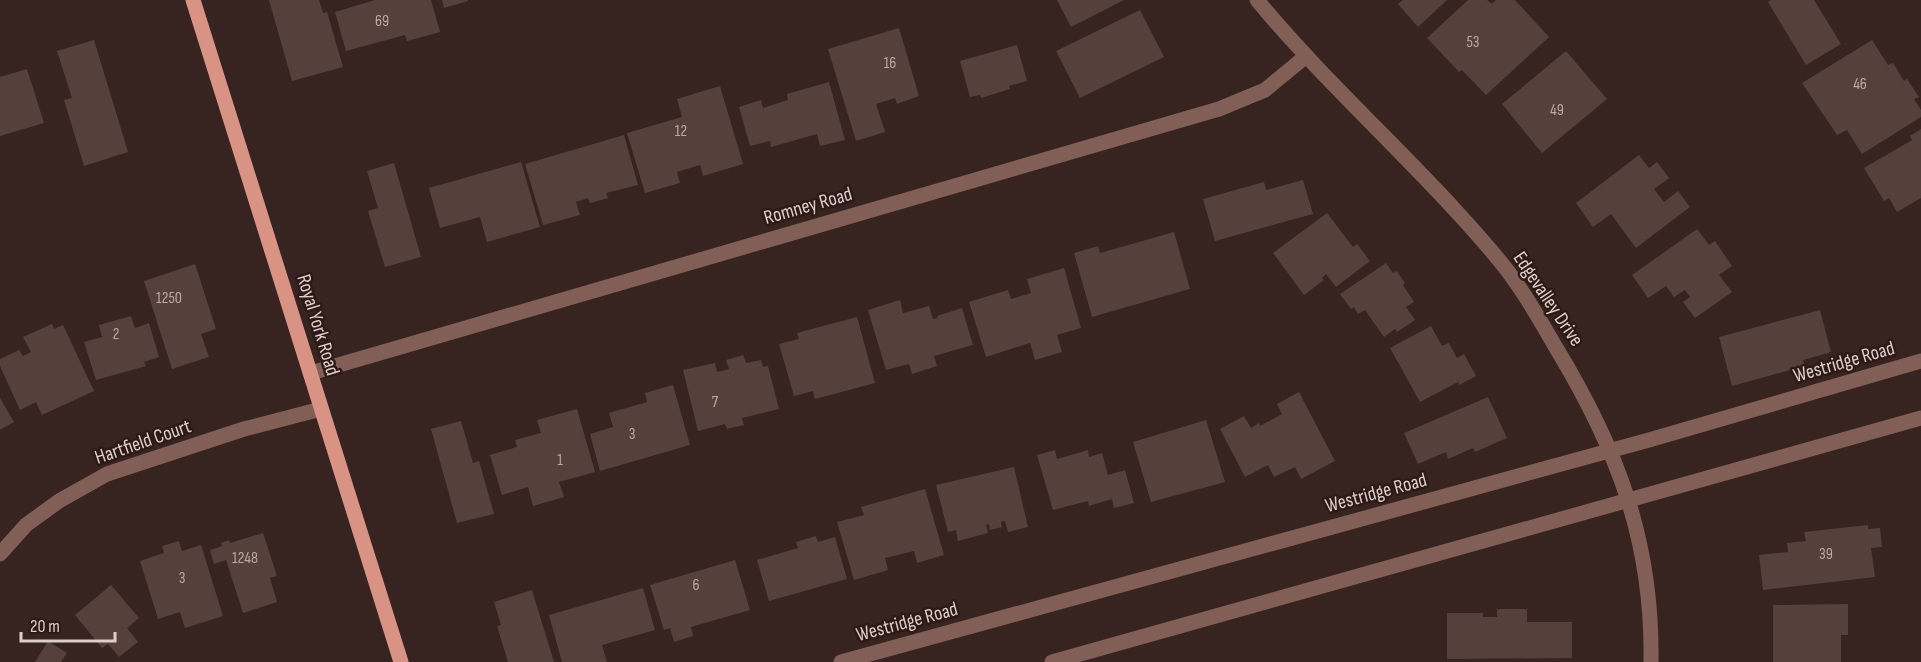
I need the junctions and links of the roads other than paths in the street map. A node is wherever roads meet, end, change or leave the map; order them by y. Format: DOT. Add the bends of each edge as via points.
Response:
graph roads {
  1 [pos="193,0"];
  2 [pos="1257,0"];
  3 [pos="1305,57"];
  4 [pos="1921,362"];
  5 [pos="311,373"];
  6 [pos="321,409"];
  7 [pos="1921,418"];
  8 [pos="1611,450"];
  9 [pos="1629,500"];
  10 [pos="0,554"];
  11 [pos="401,662"];
  12 [pos="841,662"];
  13 [pos="1052,662"];
  14 [pos="1651,662"];
  1 -- 5 [label="main road, Royal York Road"];
  2 -- 3 [label="street, Edgevalley Drive"];
  3 -- 5 [label="street, Romney Road" via="1265,90 1219,109"];
  3 -- 8 [label="street, Edgevalley Drive" via="1458,212 1516,282 1582,391"];
  4 -- 8 [label="street, Westridge Road"];
  5 -- 6 [label="main road, Royal York Road"];
  6 -- 10 [label="street, Hartfield Court" via="244,429 107,474 34,519"];
  6 -- 11 [label="main road, Royal York Road"];
  7 -- 9 [label="street"];
  8 -- 9 [label="street, Edgevalley Drive"];
  8 -- 12 [label="street, Westridge Road"];
  9 -- 13 [label="street"];
  9 -- 14 [label="street, Edgevalley Drive" via="1646,575"];
}
